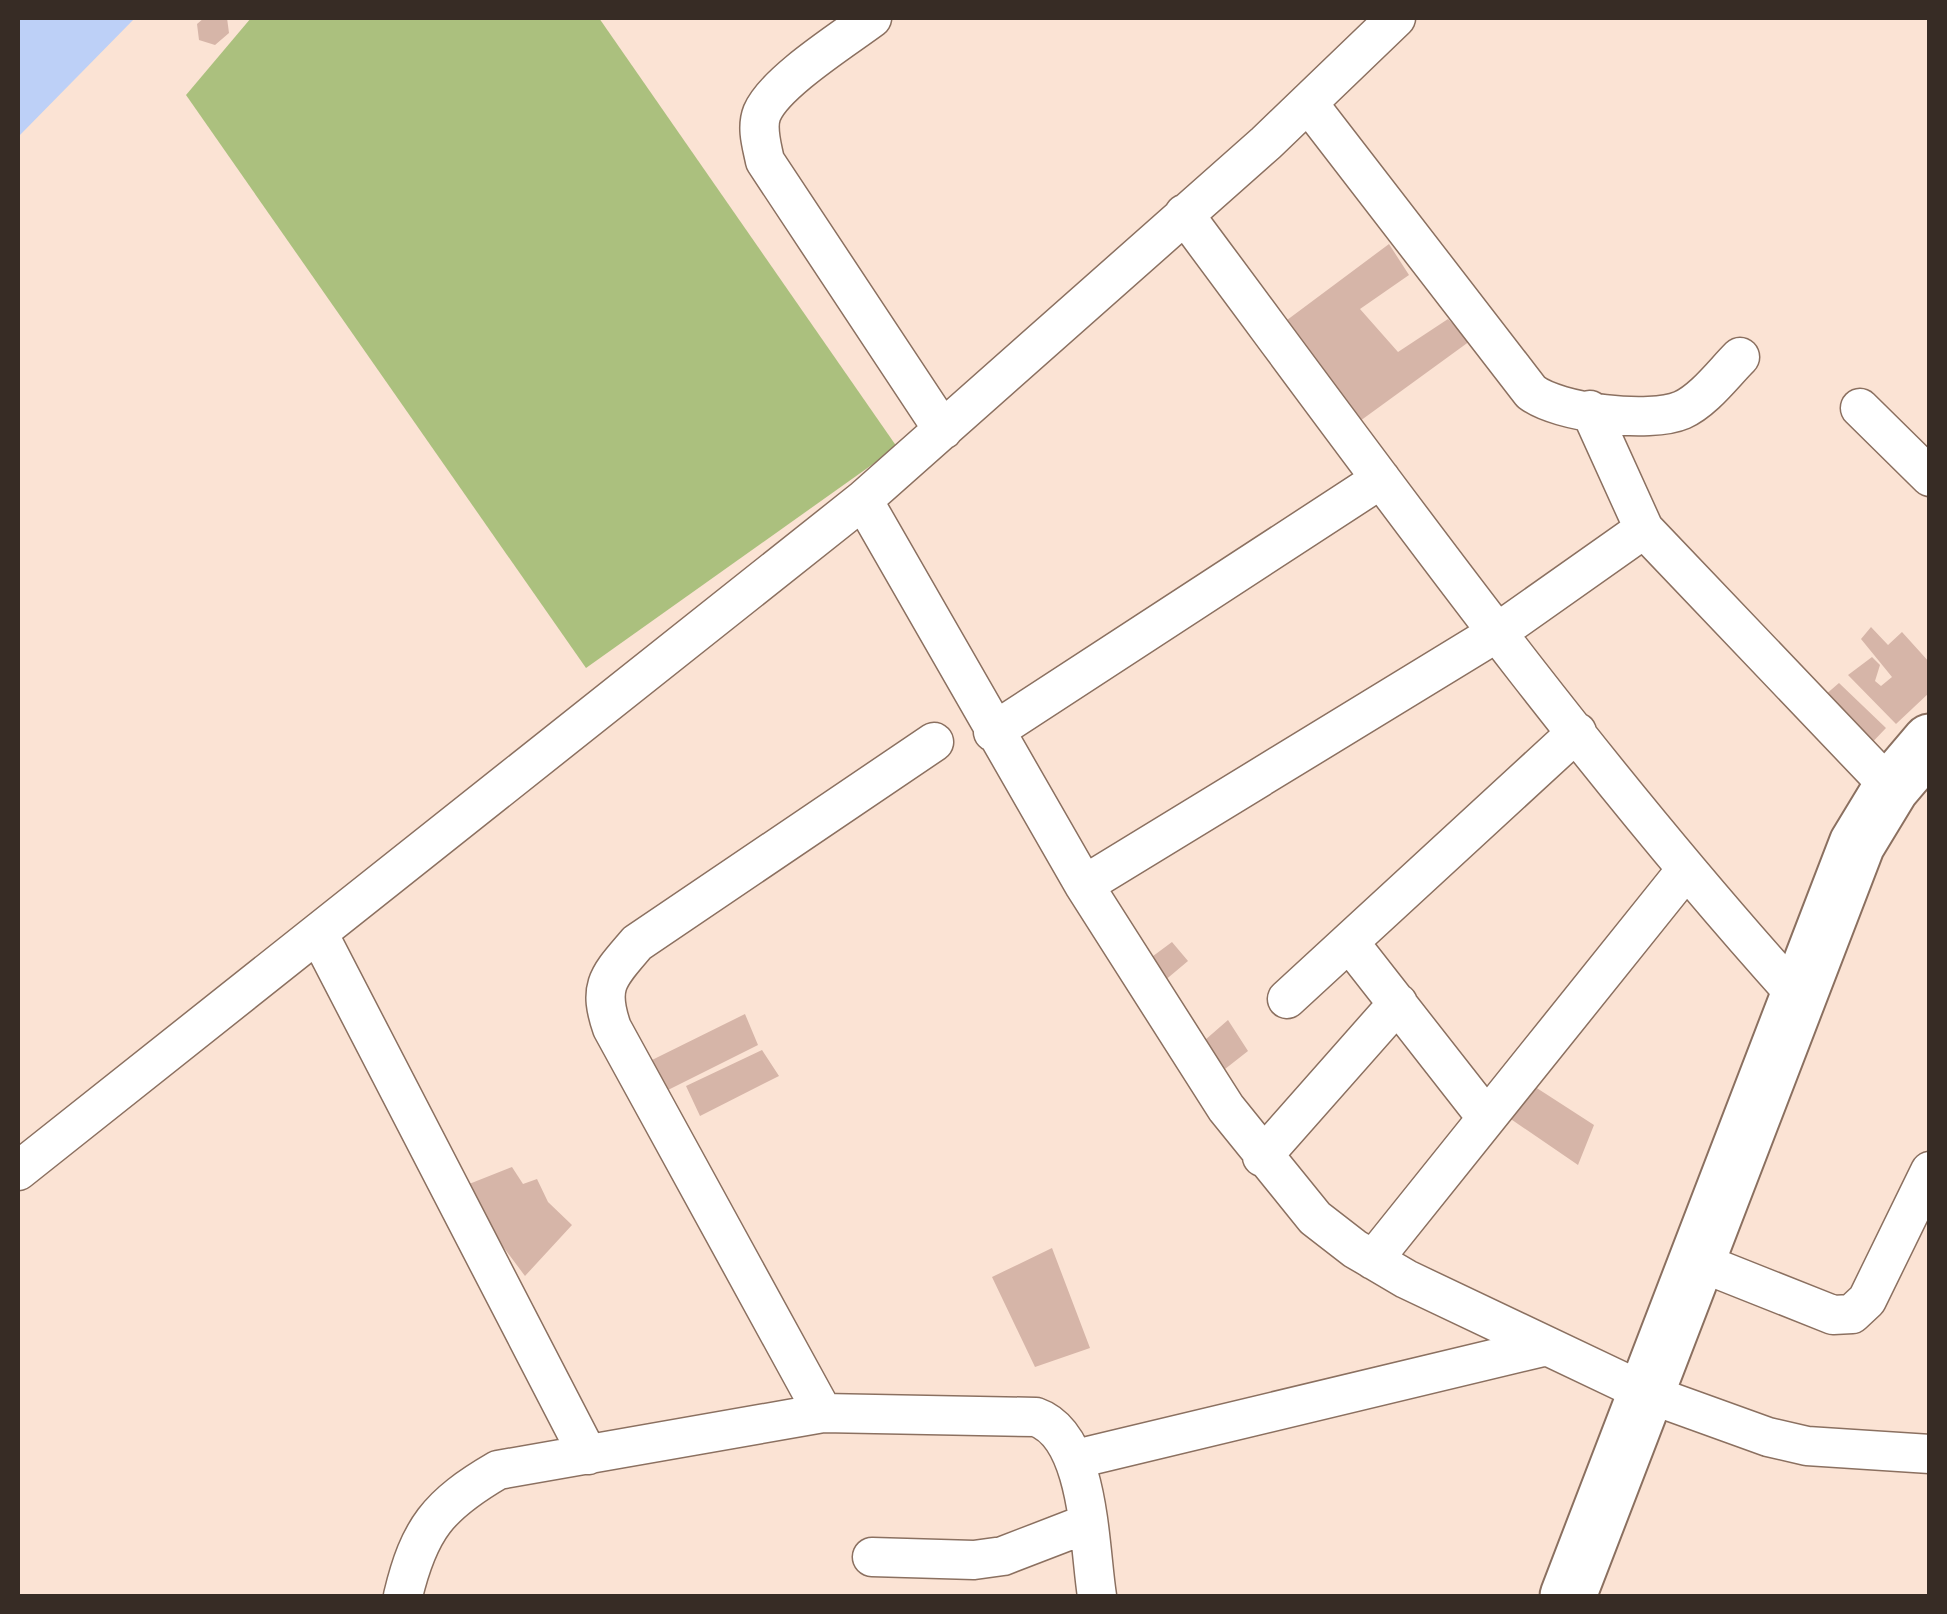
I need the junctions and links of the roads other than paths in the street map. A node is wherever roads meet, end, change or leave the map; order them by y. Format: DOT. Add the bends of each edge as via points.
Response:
graph roads {
  1 [pos="872,18"];
  2 [pos="1396,18"];
  3 [pos="1308,103"];
  4 [pos="1184,214"];
  5 [pos="1740,358"];
  6 [pos="1860,408"];
  7 [pos="1590,410"];
  8 [pos="942,430"];
  9 [pos="1930,477"];
  10 [pos="1381,479"];
  11 [pos="863,500"];
  12 [pos="1644,529"];
  13 [pos="1498,632"];
  14 [pos="992,732"];
  15 [pos="1578,732"];
  16 [pos="934,742"];
  17 [pos="1930,742"];
  18 [pos="1890,788"];
  19 [pos="1685,871"];
  20 [pos="1084,885"];
  21 [pos="318,933"];
  22 [pos="1349,942"];
  23 [pos="1798,997"];
  24 [pos="1287,999"];
  25 [pos="1398,1003"];
  26 [pos="1486,1116"];
  27 [pos="1262,1157"];
  28 [pos="18,1170"];
  29 [pos="1930,1171"];
  30 [pos="1373,1260"];
  31 [pos="1697,1260"];
  32 [pos="1546,1346"];
  33 [pos="1646,1393"];
  34 [pos="823,1413"];
  35 [pos="1930,1454"];
  36 [pos="588,1455"];
  37 [pos="1076,1459"];
  38 [pos="1086,1524"];
  39 [pos="872,1557"];
  40 [pos="403,1596"];
  41 [pos="1097,1596"];
  42 [pos="1568,1596"];
  1 -- 8 [label="street" via="777,92 762,113 760,132 765,161"];
  2 -- 3 [label="street"];
  3 -- 4 [label="street"];
  3 -- 7 [label="street" via="1532,392 1561,409"];
  4 -- 8 [label="street"];
  4 -- 10 [label="street"];
  5 -- 7 [label="street" via="1678,412"];
  6 -- 9 [label="street"];
  7 -- 12 [label="street"];
  8 -- 11 [label="street"];
  10 -- 13 [label="street"];
  10 -- 14 [label="street"];
  11 -- 14 [label="street"];
  11 -- 21 [label="street"];
  12 -- 13 [label="street"];
  12 -- 18 [label="street"];
  13 -- 15 [label="street"];
  13 -- 20 [label="street"];
  14 -- 20 [label="street"];
  15 -- 19 [label="street"];
  15 -- 22 [label="street"];
  16 -- 34 [label="street" via="637,943 611,973 602,999"];
  17 -- 18 [label="main road"];
  18 -- 23 [label="main road" via="1857,844"];
  19 -- 23 [label="street"];
  19 -- 26 [label="street"];
  20 -- 27 [label="street"];
  21 -- 28 [label="street"];
  21 -- 36 [label="street"];
  22 -- 24 [label="street"];
  22 -- 25 [label="street"];
  23 -- 31 [label="main road"];
  25 -- 26 [label="street"];
  25 -- 27 [label="street"];
  26 -- 30 [label="street"];
  27 -- 30 [label="street" via="1315,1218"];
  29 -- 31 [label="street" via="1867,1300 1852,1314 1834,1315"];
  30 -- 32 [label="street"];
  31 -- 33 [label="main road"];
  32 -- 33 [label="street"];
  32 -- 37 [label="street"];
  33 -- 35 [label="street" via="1768,1438"];
  33 -- 42 [label="main road"];
  34 -- 36 [label="street"];
  34 -- 37 [label="street" via="1036,1417 1054,1424"];
  36 -- 40 [label="street" via="498,1470 464,1490 433,1518 415,1547"];
  37 -- 38 [label="street"];
  38 -- 39 [label="street" via="1003,1556"];
  38 -- 41 [label="street"];
}
